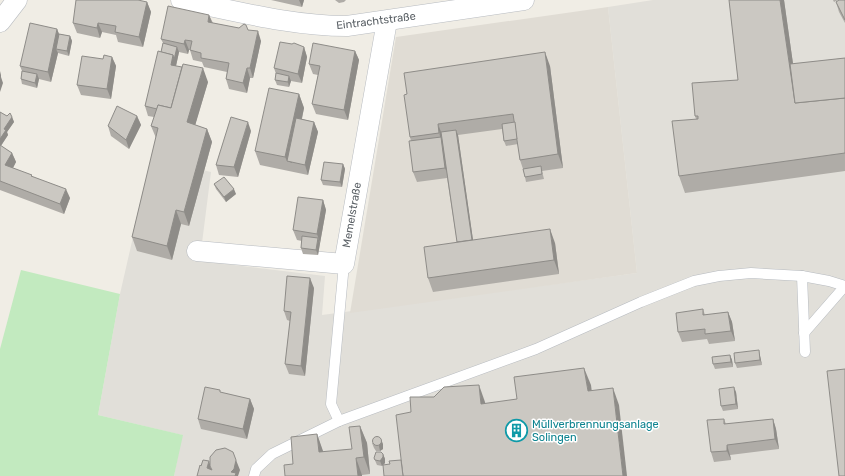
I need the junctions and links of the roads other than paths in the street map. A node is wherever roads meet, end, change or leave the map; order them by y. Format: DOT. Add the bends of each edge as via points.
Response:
graph roads {
  1 [pos="16,0"];
  2 [pos="181,0"];
  3 [pos="524,0"];
  4 [pos="447,6"];
  5 [pos="387,21"];
  6 [pos="0,22"];
  7 [pos="197,251"];
  8 [pos="344,264"];
  9 [pos="802,276"];
  10 [pos="845,286"];
  11 [pos="804,333"];
  12 [pos="805,352"];
  13 [pos="339,421"];
  14 [pos="254,476"];
  1 -- 6 [label="street"];
  2 -- 5 [label="street, Eintrachtstraße" via="272,19 322,26"];
  3 -- 4 [label="street, Eintrachtstraße"];
  4 -- 5 [label="street, Eintrachtstraße"];
  5 -- 8 [label="street, Memelstraße"];
  7 -- 8 [label="street, Memelstraße"];
  8 -- 13 [label="lane" via="331,404"];
  9 -- 10 [label="lane"];
  9 -- 11 [label="lane"];
  9 -- 13 [label="lane" via="751,273 694,281 536,349"];
  10 -- 11 [label="lane"];
  11 -- 12 [label="lane"];
  13 -- 14 [label="lane" via="272,454 256,469"];
}
